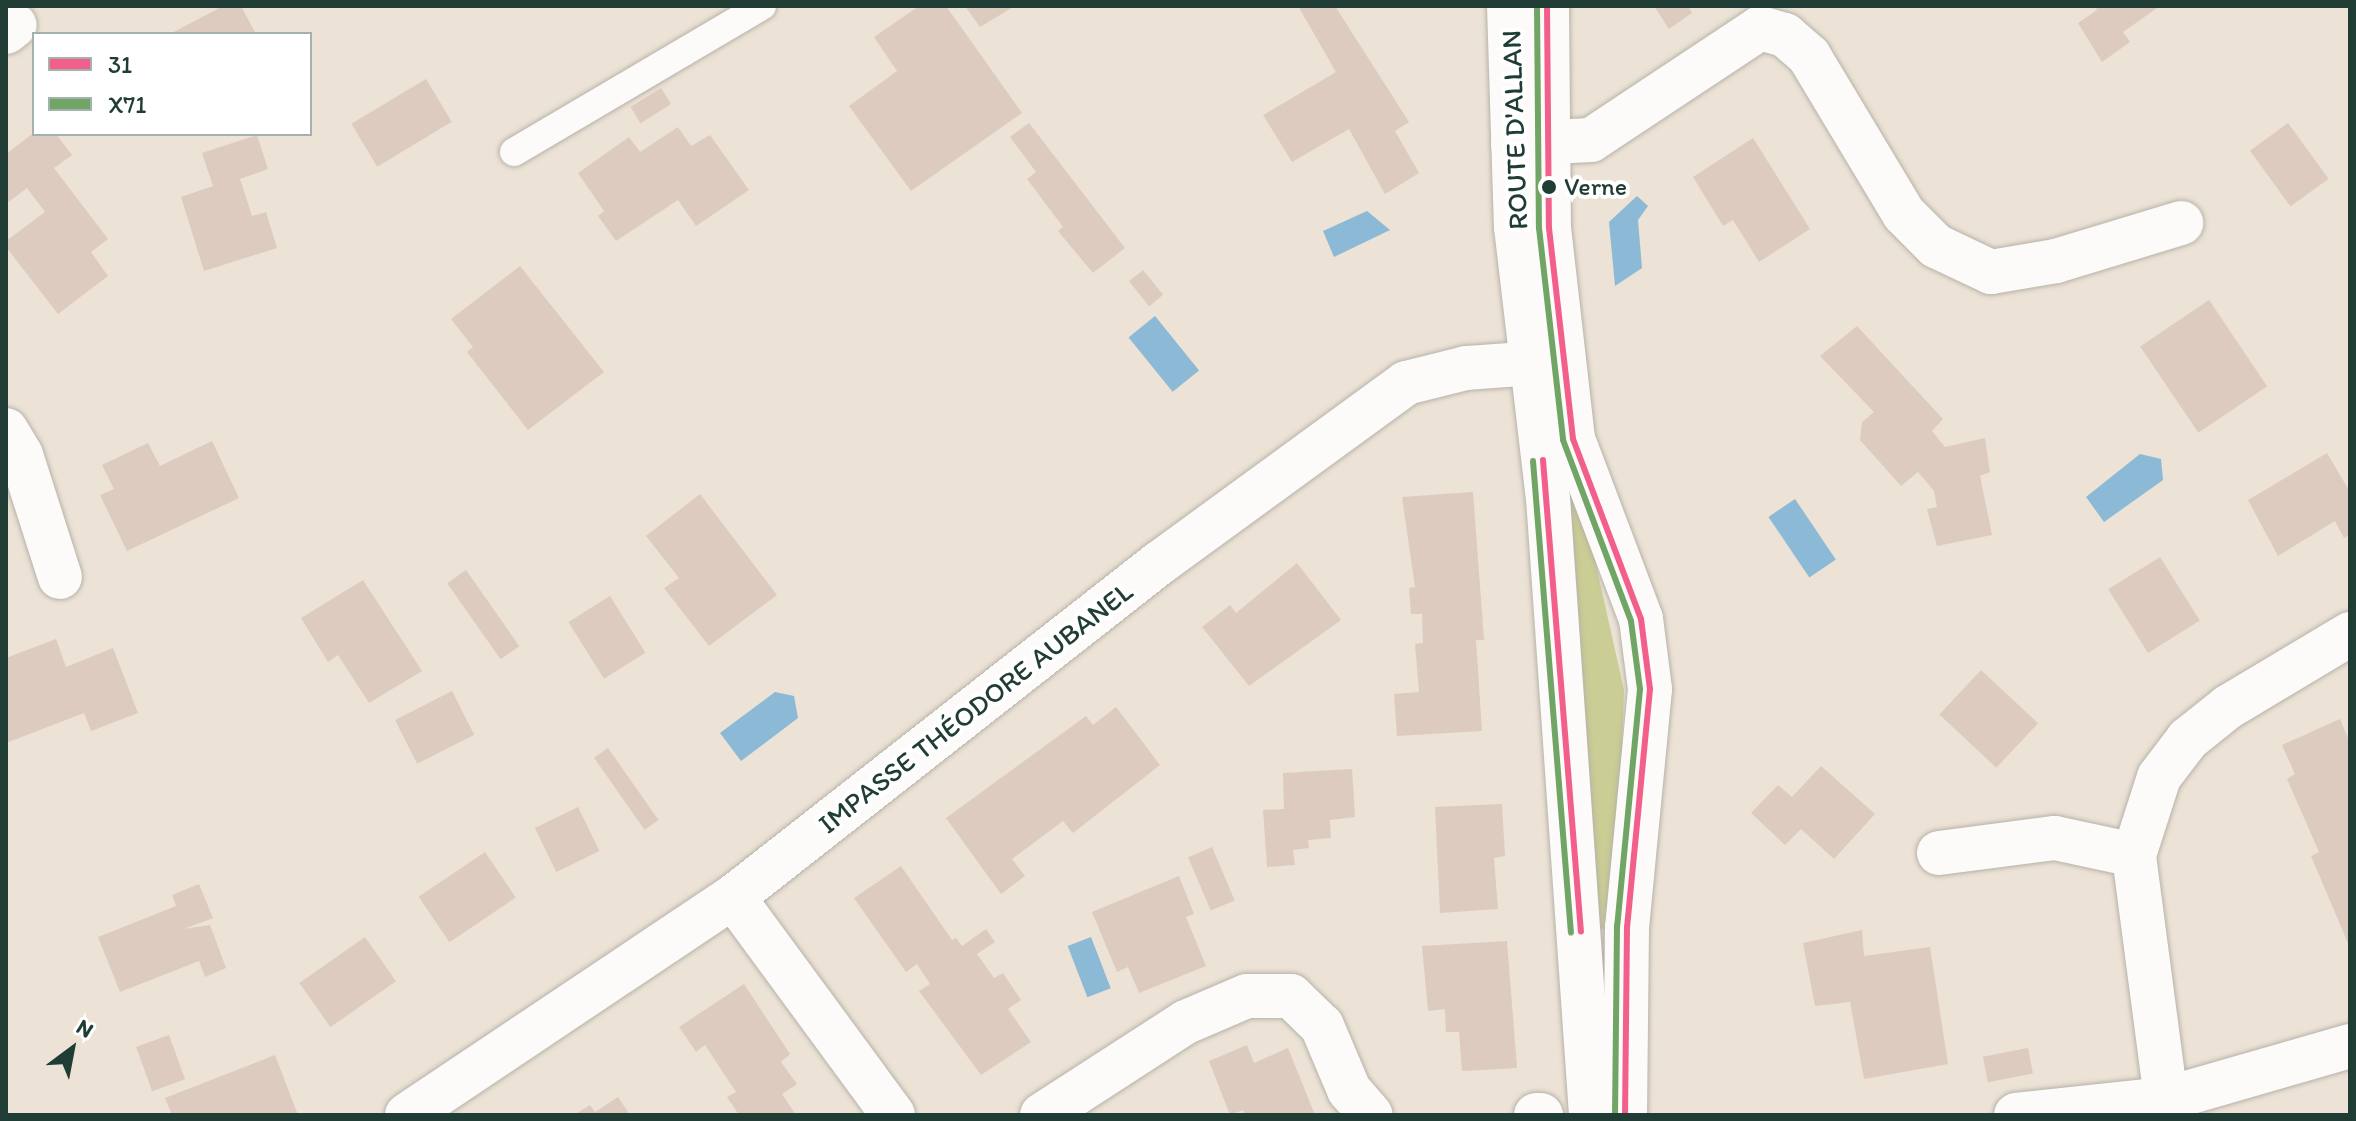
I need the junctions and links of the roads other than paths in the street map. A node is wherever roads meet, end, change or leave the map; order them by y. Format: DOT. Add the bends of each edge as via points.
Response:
graph roads {
  1 [pos="762,6"];
  2 [pos="1509,6"];
  3 [pos="1547,6"];
  4 [pos="1530,143"];
  5 [pos="514,152"];
  6 [pos="2181,223"];
  7 [pos="1546,361"];
  8 [pos="6,430"];
  9 [pos="60,577"];
  10 [pos="2350,634"];
  11 [pos="1939,853"];
  12 [pos="2134,855"];
  13 [pos="733,897"];
  14 [pos="2350,1046"];
  15 [pos="2166,1099"];
  16 [pos="407,1115"];
  17 [pos="893,1115"];
  18 [pos="1042,1115"];
  19 [pos="1371,1115"];
  20 [pos="1591,1115"];
  21 [pos="1625,1115"];
  22 [pos="2016,1115"];
  1 -- 5 [label="lane"];
  2 -- 4 [label="street, ROUTE D'ALLAN"];
  3 -- 4 [label="street, ROUTE D'ALLAN"];
  4 -- 6 [label="street" via="1591,140 1760,28 1785,35 1809,56 1904,214 1936,246 1991,272 2056,261"];
  4 -- 7 [label="street, ROUTE D'ALLAN"];
  7 -- 13 [label="street, IMPASSE THÉODORE AUBANEL" via="1466,368 1406,383 1158,564"];
  7 -- 20 [label="street, ROUTE D'ALLAN" via="1548,498"];
  7 -- 21 [label="street, ROUTE D'ALLAN" via="1641,619 1650,689 1627,927"];
  8 -- 9 [label="street" via="21,455"];
  10 -- 12 [label="street" via="2228,707 2188,739 2159,777"];
  11 -- 12 [label="street" via="2055,838"];
  12 -- 15 [label="street"];
  13 -- 16 [label="street, IMPASSE THÉODORE AUBANEL"];
  13 -- 17 [label="street"];
  14 -- 15 [label="street"];
  15 -- 22 [label="street"];
  18 -- 19 [label="street" via="1186,1022 1247,996 1291,996 1322,1026 1349,1090"];
}
